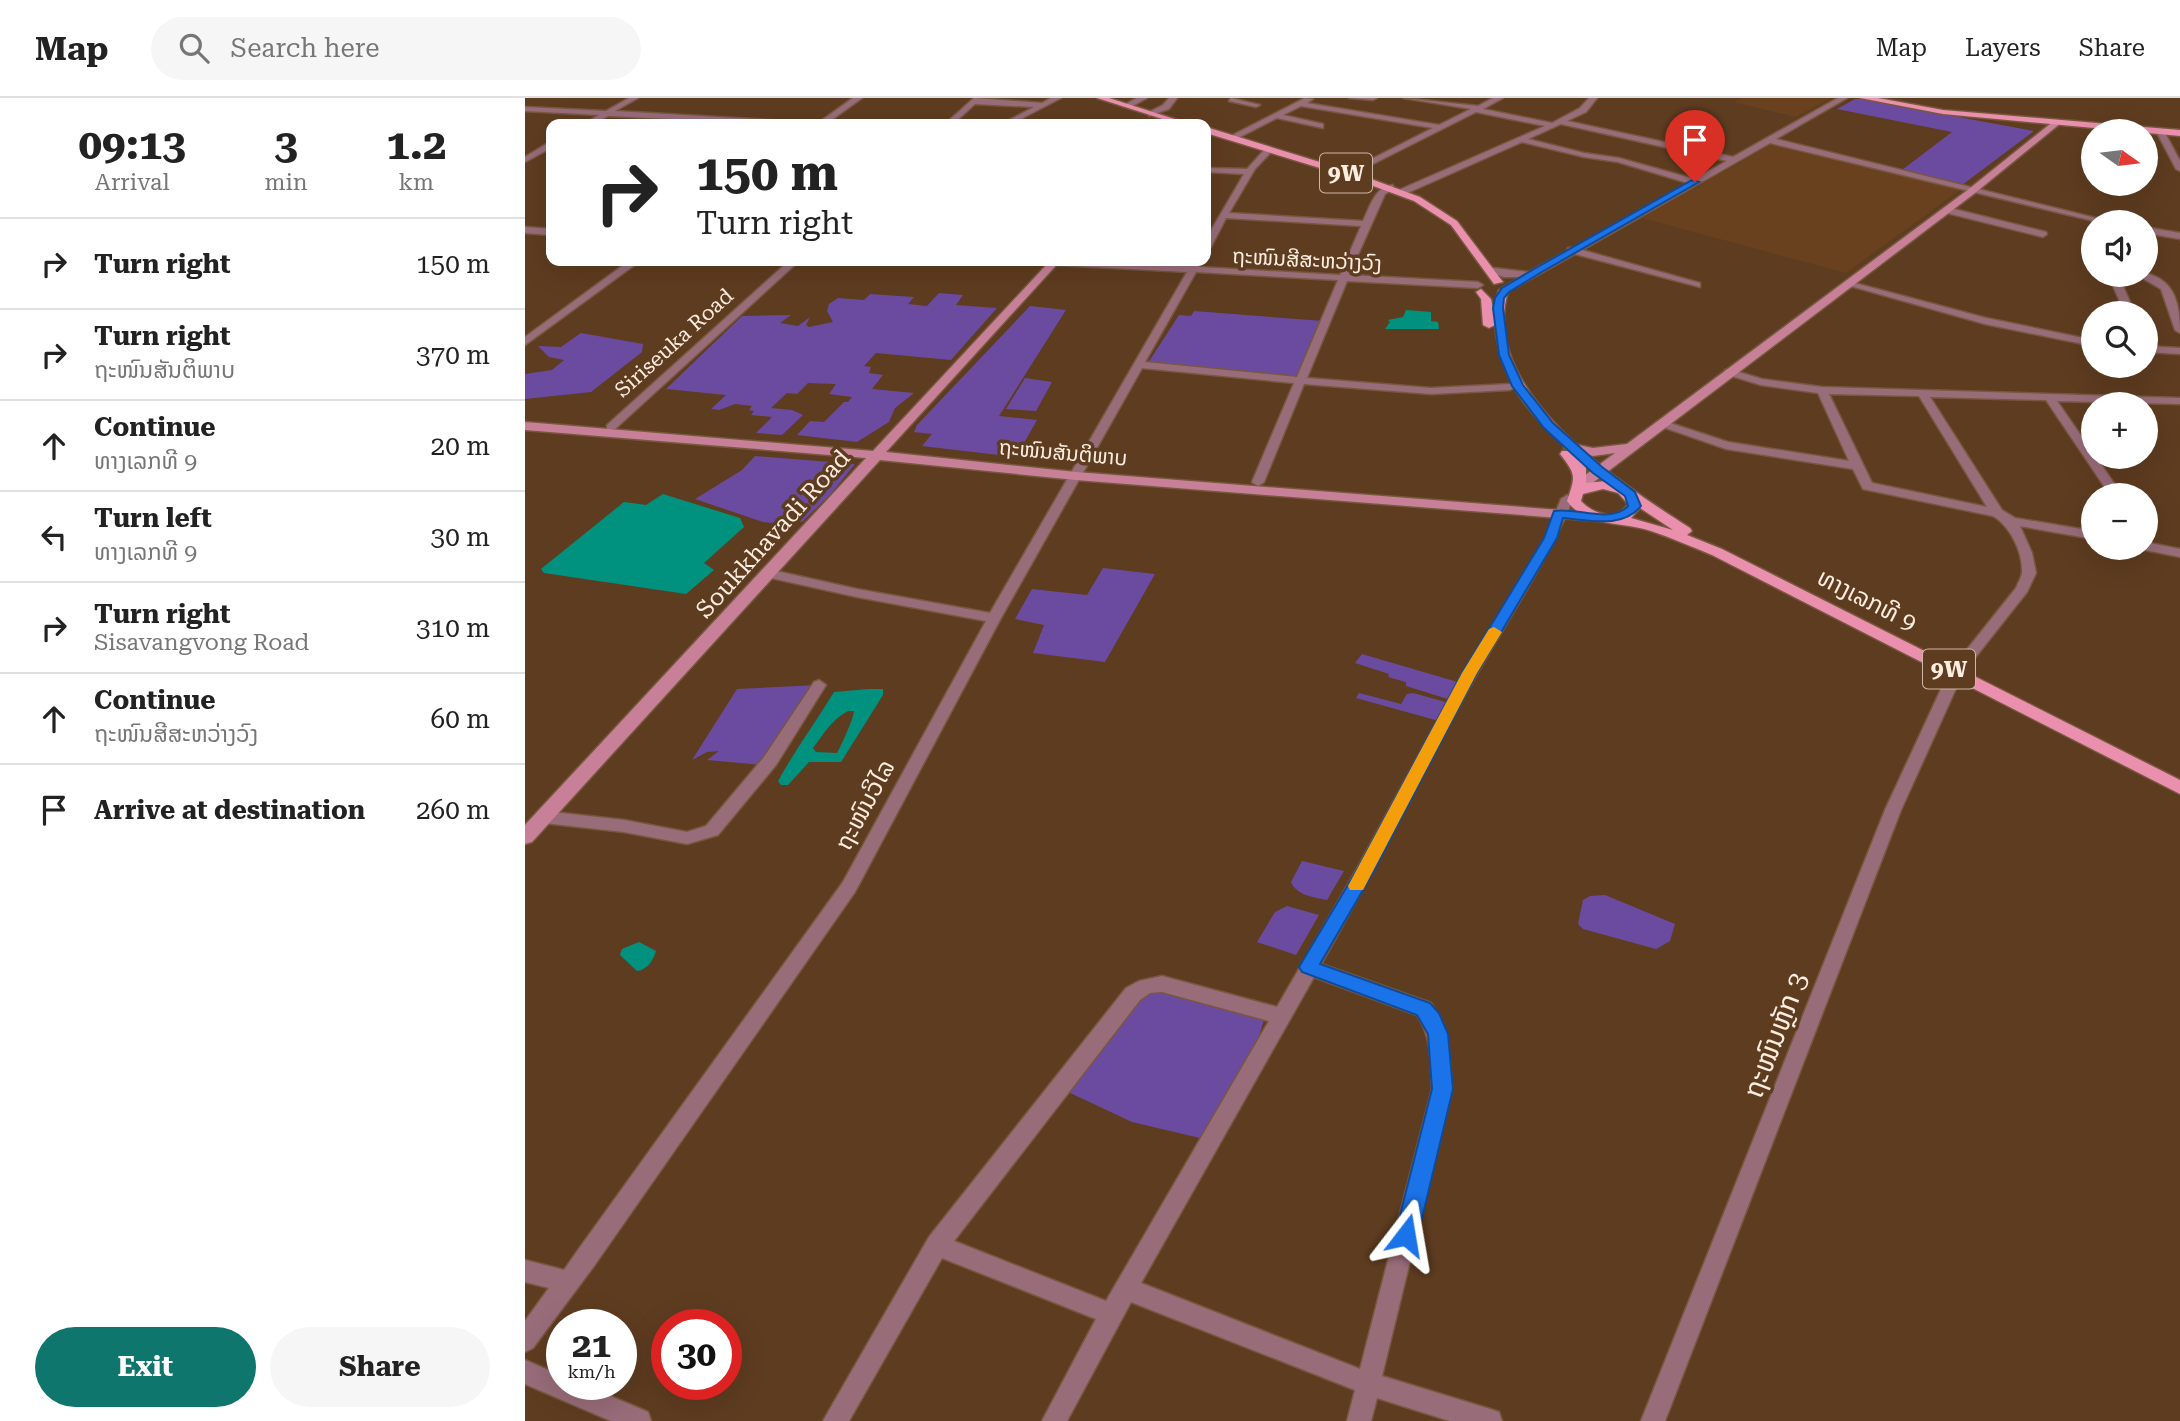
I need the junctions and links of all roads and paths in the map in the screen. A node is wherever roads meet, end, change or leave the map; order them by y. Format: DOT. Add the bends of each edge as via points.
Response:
graph roads {
  1 [pos="634,98"];
  2 [pos="858,98"];
  3 [pos="1057,98"];
  4 [pos="1101,98"];
  5 [pos="1143,98"];
  6 [pos="1173,98"];
  7 [pos="1235,98"];
  8 [pos="1311,98"];
  9 [pos="1353,98"];
  10 [pos="1373,98"];
  11 [pos="1408,98"];
  12 [pos="1499,98"];
  13 [pos="1593,98"];
  14 [pos="1843,98"];
  15 [pos="1864,98"];
  16 [pos="976,100"];
  17 [pos="1302,104"];
  18 [pos="1044,105"];
  19 [pos="1256,105"];
  20 [pos="1126,106"];
  21 [pos="525,109"];
  22 [pos="1478,109"];
  23 [pos="606,113"];
  24 [pos="1152,114"];
  25 [pos="1279,116"];
  26 [pos="596,119"];
  27 [pos="720,119"];
  28 [pos="828,119"];
  29 [pos="955,119"];
  30 [pos="1016,119"];
  31 [pos="1161,119"];
  32 [pos="2058,122"];
  33 [pos="1555,123"];
  34 [pos="1320,126"];
  35 [pos="1441,128"];
  36 [pos="2160,131"];
  37 [pos="1211,132"];
  38 [pos="2180,133"];
  39 [pos="1622,136"];
  40 [pos="1231,138"];
  41 [pos="1520,139"];
  42 [pos="1769,140"];
  43 [pos="1613,142"];
  44 [pos="546,148"];
  45 [pos="1604,148"];
  46 [pos="1269,150"];
  47 [pos="1595,155"];
  48 [pos="529,158"];
  49 [pos="1735,160"];
  50 [pos="2180,169"];
  51 [pos="1211,170"];
  52 [pos="1250,172"];
  53 [pos="1349,174"];
  54 [pos="1695,182"];
  55 [pos="1390,187"];
  56 [pos="1972,191"];
  57 [pos="1402,192"];
  58 [pos="1946,210"];
  59 [pos="1224,215"];
  60 [pos="2081,217"];
  61 [pos="1366,224"];
  62 [pos="525,230"];
  63 [pos="546,232"];
  64 [pos="2158,232"];
  65 [pos="2043,233"];
  66 [pos="2180,236"];
  67 [pos="1211,238"];
  68 [pos="1471,244"];
  69 [pos="1571,250"];
  70 [pos="628,266"];
  71 [pos="788,266"];
  72 [pos="1049,266"];
  73 [pos="1195,266"];
  74 [pos="1488,269"];
  75 [pos="1532,272"];
  76 [pos="2158,278"];
  77 [pos="1343,279"];
  78 [pos="1850,283"];
  79 [pos="1697,285"];
  80 [pos="1501,287"];
  81 [pos="1479,288"];
  82 [pos="2180,330"];
  83 [pos="2081,341"];
  84 [pos="525,342"];
  85 [pos="2158,350"];
  86 [pos="2180,351"];
  87 [pos="1140,365"];
  88 [pos="1729,372"];
  89 [pos="1302,380"];
  90 [pos="1510,387"];
  91 [pos="1822,390"];
  92 [pos="1923,394"];
  93 [pos="2050,398"];
  94 [pos="2179,403"];
  95 [pos="525,419"];
  96 [pos="1661,423"];
  97 [pos="525,426"];
  98 [pos="1545,426"];
  99 [pos="611,427"];
  100 [pos="1569,445"];
  101 [pos="1629,447"];
  102 [pos="878,452"];
  103 [pos="1857,466"];
  104 [pos="1598,470"];
  105 [pos="1079,471"];
  106 [pos="1258,482"];
  107 [pos="2108,483"];
  108 [pos="1629,493"];
  109 [pos="1573,496"];
  110 [pos="1997,513"];
  111 [pos="1598,517"];
  112 [pos="1614,518"];
  113 [pos="2011,521"];
  114 [pos="2081,533"];
  115 [pos="2158,548"];
  116 [pos="1717,552"];
  117 [pos="2180,553"];
  118 [pos="767,573"];
  119 [pos="994,618"];
  120 [pos="1956,672"];
  121 [pos="820,685"];
  122 [pos="2180,788"];
  123 [pos="544,817"];
  124 [pos="525,838"];
  125 [pos="1309,967"];
  126 [pos="1282,1016"];
  127 [pos="937,1245"];
  128 [pos="525,1271"];
  129 [pos="568,1282"];
  130 [pos="1127,1289"];
  131 [pos="1111,1314"];
  132 [pos="525,1340"];
  133 [pos="525,1372"];
  134 [pos="1369,1384"];
  135 [pos="1657,1419"];
  136 [pos="639,1421"];
  137 [pos="835,1421"];
  138 [pos="1054,1421"];
  139 [pos="1360,1421"];
  140 [pos="1490,1421"];
  1 -- 23 [label="street"];
  2 -- 28 [label="street"];
  3 -- 18 [label="street"];
  4 -- 20 [label="main road"];
  5 -- 20 [label="street"];
  6 -- 24 [label="street"];
  7 -- 19 [label="street" via="1233,101"];
  8 -- 17 [label="street"];
  9 -- 10 [label="street"];
  11 -- 22 [label="street"];
  12 -- 22 [label="street"];
  13 -- 33 [label="street" via="1583,110"];
  14 -- 42 [label="street"];
  15 -- 32 [label="main road" via="1943,112"];
  16 -- 18 [label="street"];
  16 -- 29 [label="street"];
  17 -- 25 [label="street"];
  17 -- 35 [label="street"];
  18 -- 30 [label="street"];
  20 -- 24 [label="main road"];
  21 -- 23 [label="street"];
  22 -- 33 [label="street"];
  22 -- 35 [label="street"];
  23 -- 26 [label="street"];
  23 -- 27 [label="street"];
  24 -- 31 [label="main road"];
  25 -- 34 [label="street"];
  25 -- 40 [label="street"];
  32 -- 36 [label="main road"];
  32 -- 56 [label="street"];
  33 -- 39 [label="street"];
  33 -- 41 [label="street"];
  35 -- 53 [label="street"];
  36 -- 38 [label="main road"];
  36 -- 50 [label="street"];
  37 -- 40 [label="main road, 9W"];
  39 -- 43 [label="street"];
  39 -- 49 [label="street"];
  40 -- 46 [label="main road, 9W"];
  41 -- 47 [label="street"];
  41 -- 57 [label="street"];
  42 -- 49 [label="street"];
  42 -- 56 [label="street"];
  44 -- 48 [label="street"];
  45 -- 47 [label="street"];
  46 -- 52 [label="street"];
  46 -- 53 [label="main road, 9W"];
  47 -- 54 [label="street"];
  49 -- 54 [label="street"];
  51 -- 52 [label="street"];
  52 -- 59 [label="street"];
  53 -- 55 [label="main road, 9W"];
  54 -- 69 [label="street"];
  55 -- 57 [label="main road, 9W"];
  55 -- 61 [label="street" via="1381,193"];
  56 -- 58 [label="street"];
  56 -- 60 [label="street" via="2018,206"];
  57 -- 68 [label="main road, 9W" via="1446,216"];
  58 -- 65 [label="street"];
  58 -- 78 [label="street"];
  59 -- 61 [label="street"];
  59 -- 67 [label="street"];
  61 -- 77 [label="street"];
  62 -- 63 [label="street"];
  64 -- 66 [label="street"];
  68 -- 74 [label="main road, 9W"];
  68 -- 81 [label="main road, ທາງເລກທີ 9 / 9W"];
  69 -- 75 [label="street"];
  69 -- 79 [label="street"];
  70 -- 84 [label="street"];
  71 -- 99 [label="street, Siriseuka Road"];
  72 -- 102 [label="street, Soukkhavadi Road"];
  73 -- 77 [label="street, ຖະໜົນສີສະຫວ່າງວົງ"];
  73 -- 87 [label="street, ຖະໜົນວິໄລ"];
  74 -- 75 [label="street" via="1504,274"];
  74 -- 80 [label="main road, 9W"];
  75 -- 80 [label="street"];
  76 -- 82 [label="street" via="2165,283"];
  77 -- 81 [label="street, ຖະໜົນສີສະຫວ່າງວົງ"];
  77 -- 89 [label="street"];
  78 -- 83 [label="street" via="1973,318"];
  78 -- 88 [label="street"];
  80 -- 81 [label="main road"];
  80 -- 98 [label="main road, ທາງເລກທີ 9 / 9W" via="1498,308 1504,355"];
  81 -- 90 [label="main road, ທາງເລກທີ 9 / 9W" via="1486,299 1496,356"];
  85 -- 86 [label="street"];
  87 -- 89 [label="street"];
  87 -- 105 [label="street, ຖະໜົນວິໄລ"];
  88 -- 91 [label="street" via="1761,382"];
  88 -- 96 [label="street"];
  89 -- 90 [label="street" via="1431,391"];
  89 -- 106 [label="street"];
  90 -- 98 [label="main road, ທາງເລກທີ 9 / 9W"];
  91 -- 92 [label="street"];
  91 -- 103 [label="street"];
  92 -- 93 [label="street"];
  92 -- 110 [label="street"];
  93 -- 94 [label="street"];
  93 -- 107 [label="street"];
  95 -- 99 [label="street, ຖະໜົນສັນຕິພາບ"];
  96 -- 101 [label="street"];
  96 -- 103 [label="street" via="1726,445"];
  97 -- 102 [label="street, ຖະໜົນສັນຕິພາບ"];
  98 -- 100 [label="main road, ທາງເລກທີ 9 / 9W"];
  98 -- 109 [label="main road, ທາງເລກທີ 9 / 9W" via="1579,467"];
  99 -- 102 [label="street, ຖະໜົນສັນຕິພາບ"];
  100 -- 101 [label="street" via="1593,452"];
  100 -- 104 [label="main road, ທາງເລກທີ 9 / 9W"];
  101 -- 104 [label="street"];
  102 -- 105 [label="street, ຖະໜົນສັນຕິພາບ"];
  102 -- 118 [label="street, Soukkhavadi Road"];
  103 -- 110 [label="street" via="1867,486"];
  104 -- 108 [label="main road, ທາງເລກທີ 9 / 9W"];
  104 -- 109 [label="street"];
  105 -- 106 [label="street, ຖະໜົນສັນຕິພາບ"];
  105 -- 109 [label="street, ຖະໜົນສັນຕິພາບ"];
  105 -- 119 [label="street, ຖະໜົນວິໄລ"];
  106 -- 109 [label="street, ຖະໜົນສັນຕິພາບ" via="1531,504"];
  108 -- 109 [label="main road, ທາງເລກທີ 9 / 9W" via="1603,485"];
  108 -- 112 [label="main road" via="1635,500 1633,509"];
  108 -- 116 [label="main road, ທາງເລກທີ 9 / 9W"];
  109 -- 111 [label="street, ຖະໜົນສັນຕິພາບ"];
  109 -- 111 [label="main road, ທາງເລກທີ 9 / 9W" via="1577,507"];
  109 -- 125 [label="street" via="1469,673"];
  110 -- 113 [label="street"];
  111 -- 112 [label="main road, ທາງເລກທີ 9 / 9W"];
  112 -- 116 [label="main road, ທາງເລກທີ 9 / 9W" via="1654,527"];
  113 -- 114 [label="street"];
  113 -- 120 [label="street, ຖະໜົນຫຼັກ 3" via="2029,573 2022,589"];
  115 -- 117 [label="street"];
  116 -- 120 [label="main road, ທາງເລກທີ 9 / 9W"];
  118 -- 119 [label="street"];
  118 -- 123 [label="street, Soukkhavadi Road"];
  119 -- 129 [label="street, ຖະໜົນວິໄລ" via="849,887"];
  120 -- 122 [label="main road, ທາງເລກທີ 9 / 9W"];
  120 -- 135 [label="street, ຖະໜົນຫຼັກ 3" via="1893,810"];
  121 -- 123 [label="street" via="770,761 712,831 687,838"];
  123 -- 124 [label="street, Soukkhavadi Road"];
  125 -- 126 [label="street"];
  125 -- 134 [label="street" via="1424,1009 1438,1034 1443,1089"];
  126 -- 127 [label="street" via="1163,984 1133,994"];
  126 -- 130 [label="street"];
  127 -- 131 [label="street"];
  127 -- 137 [label="street"];
  128 -- 129 [label="street"];
  129 -- 132 [label="street, ຖະໜົນວິໄລ"];
  130 -- 131 [label="street"];
  130 -- 134 [label="street"];
  131 -- 138 [label="street"];
  133 -- 136 [label="street"];
  134 -- 139 [label="street"];
  134 -- 140 [label="street"];
}
